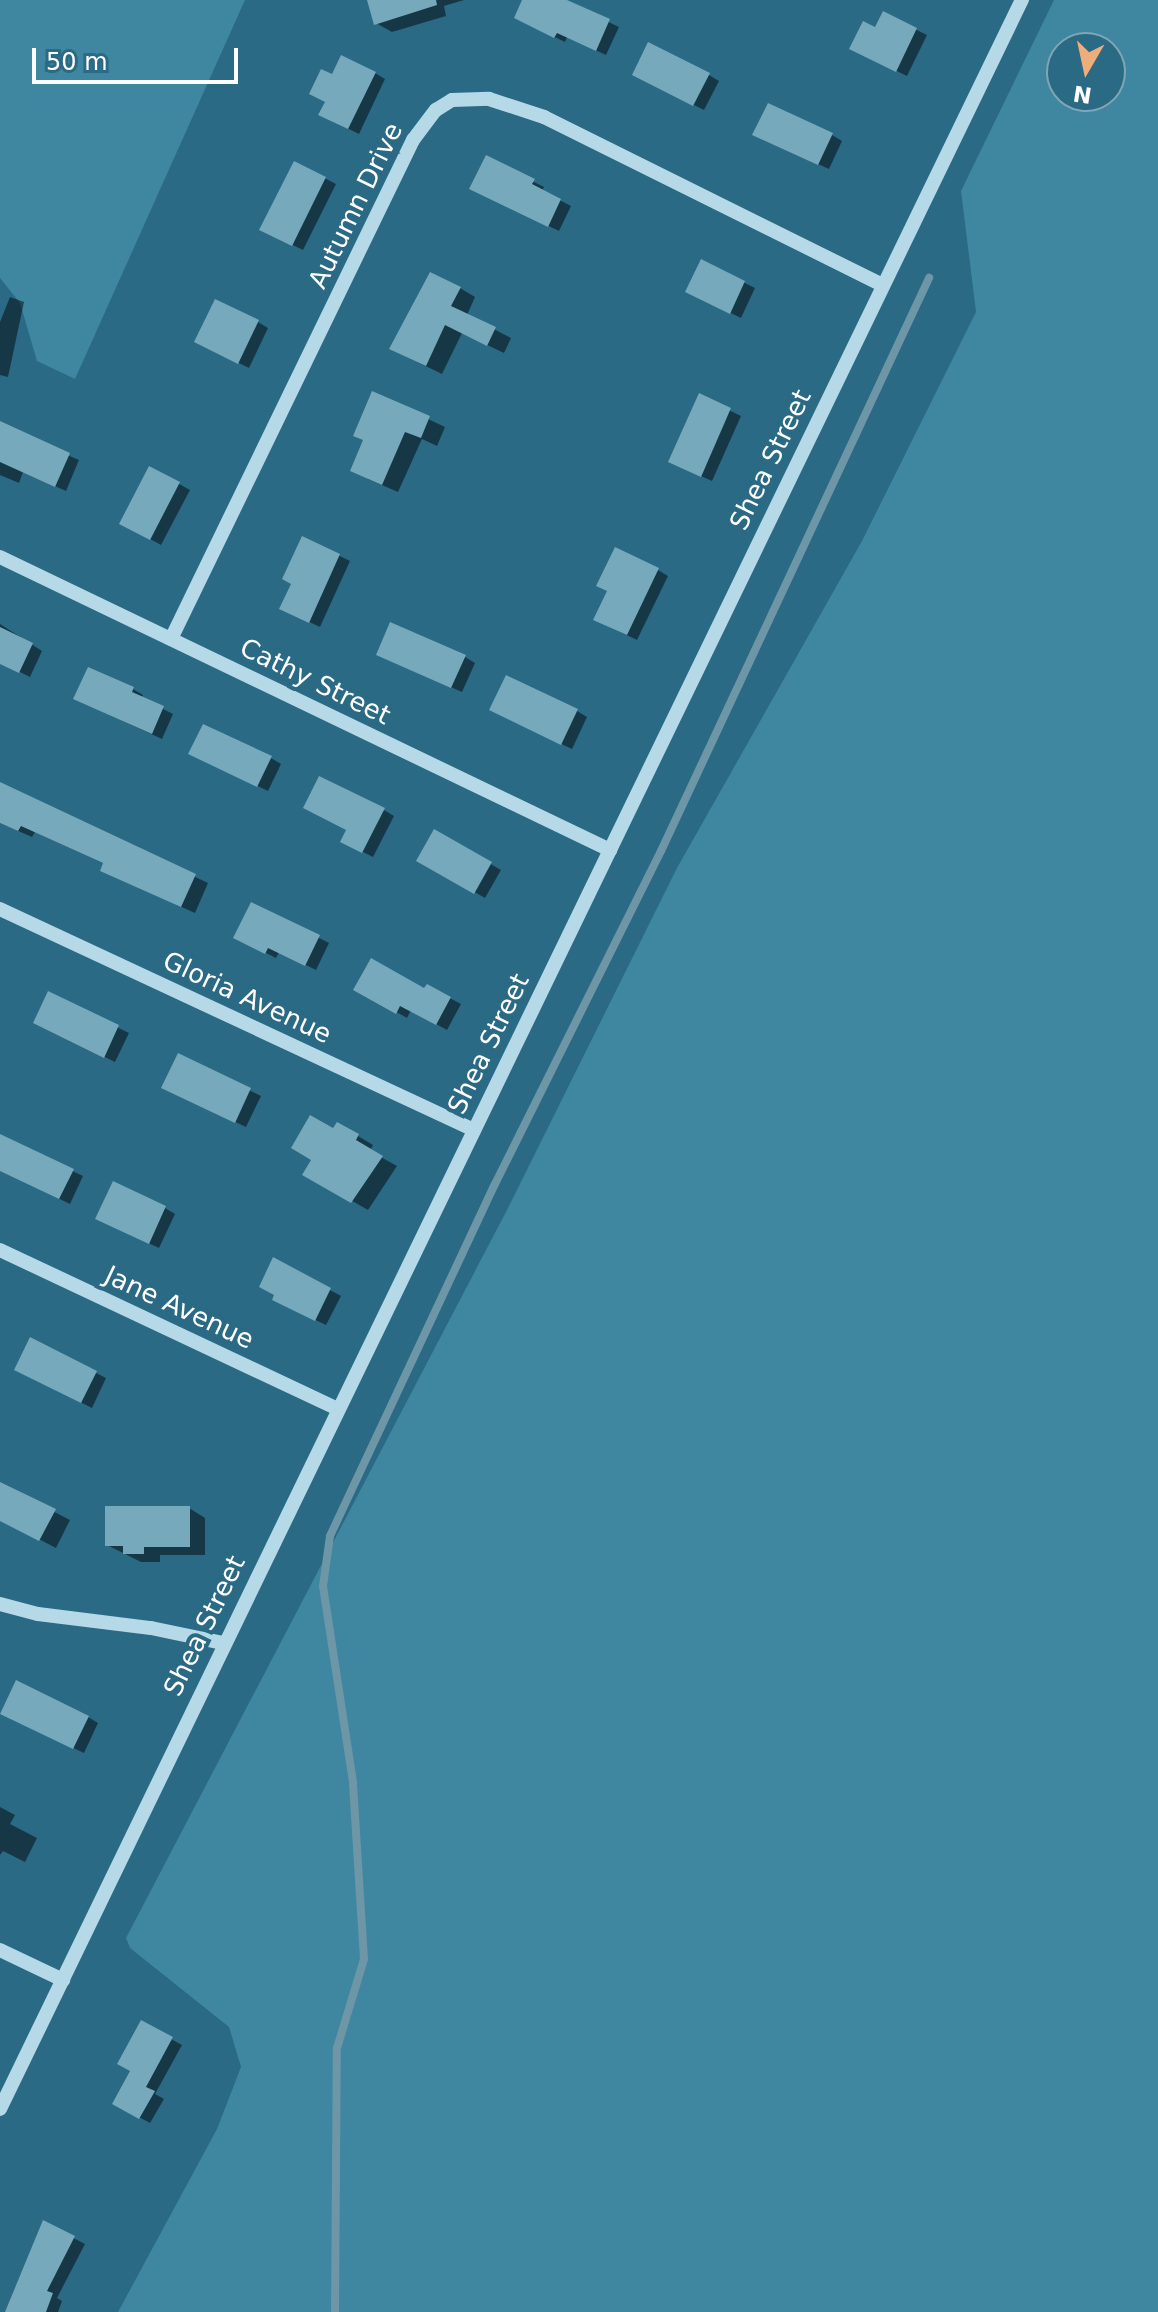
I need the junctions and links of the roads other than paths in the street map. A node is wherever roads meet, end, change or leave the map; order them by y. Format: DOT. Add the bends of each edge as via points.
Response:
graph roads {
  1 [pos="1022,0"];
  2 [pos="882,285"];
  3 [pos="0,557"];
  4 [pos="171,639"];
  5 [pos="610,850"];
  6 [pos="0,909"];
  7 [pos="474,1130"];
  8 [pos="0,1250"];
  9 [pos="338,1409"];
  10 [pos="0,1604"];
  11 [pos="223,1643"];
  12 [pos="0,1950"];
  13 [pos="63,1980"];
  14 [pos="0,2109"];
  1 -- 2 [label="street, Shea Street"];
  2 -- 4 [label="street, Autumn Drive" via="544,117 489,99 452,100 436,110 413,140"];
  2 -- 5 [label="street, Shea Street"];
  3 -- 4 [label="street, Cathy Street"];
  4 -- 5 [label="street, Cathy Street"];
  5 -- 7 [label="street, Shea Street"];
  6 -- 7 [label="street, Gloria Avenue"];
  7 -- 9 [label="street, Shea Street"];
  8 -- 9 [label="street, Jane Avenue"];
  9 -- 11 [label="street, Shea Street"];
  10 -- 11 [label="street"];
  11 -- 13 [label="street, Shea Street"];
  12 -- 13 [label="street"];
  13 -- 14 [label="street, Shea Street"];
}
